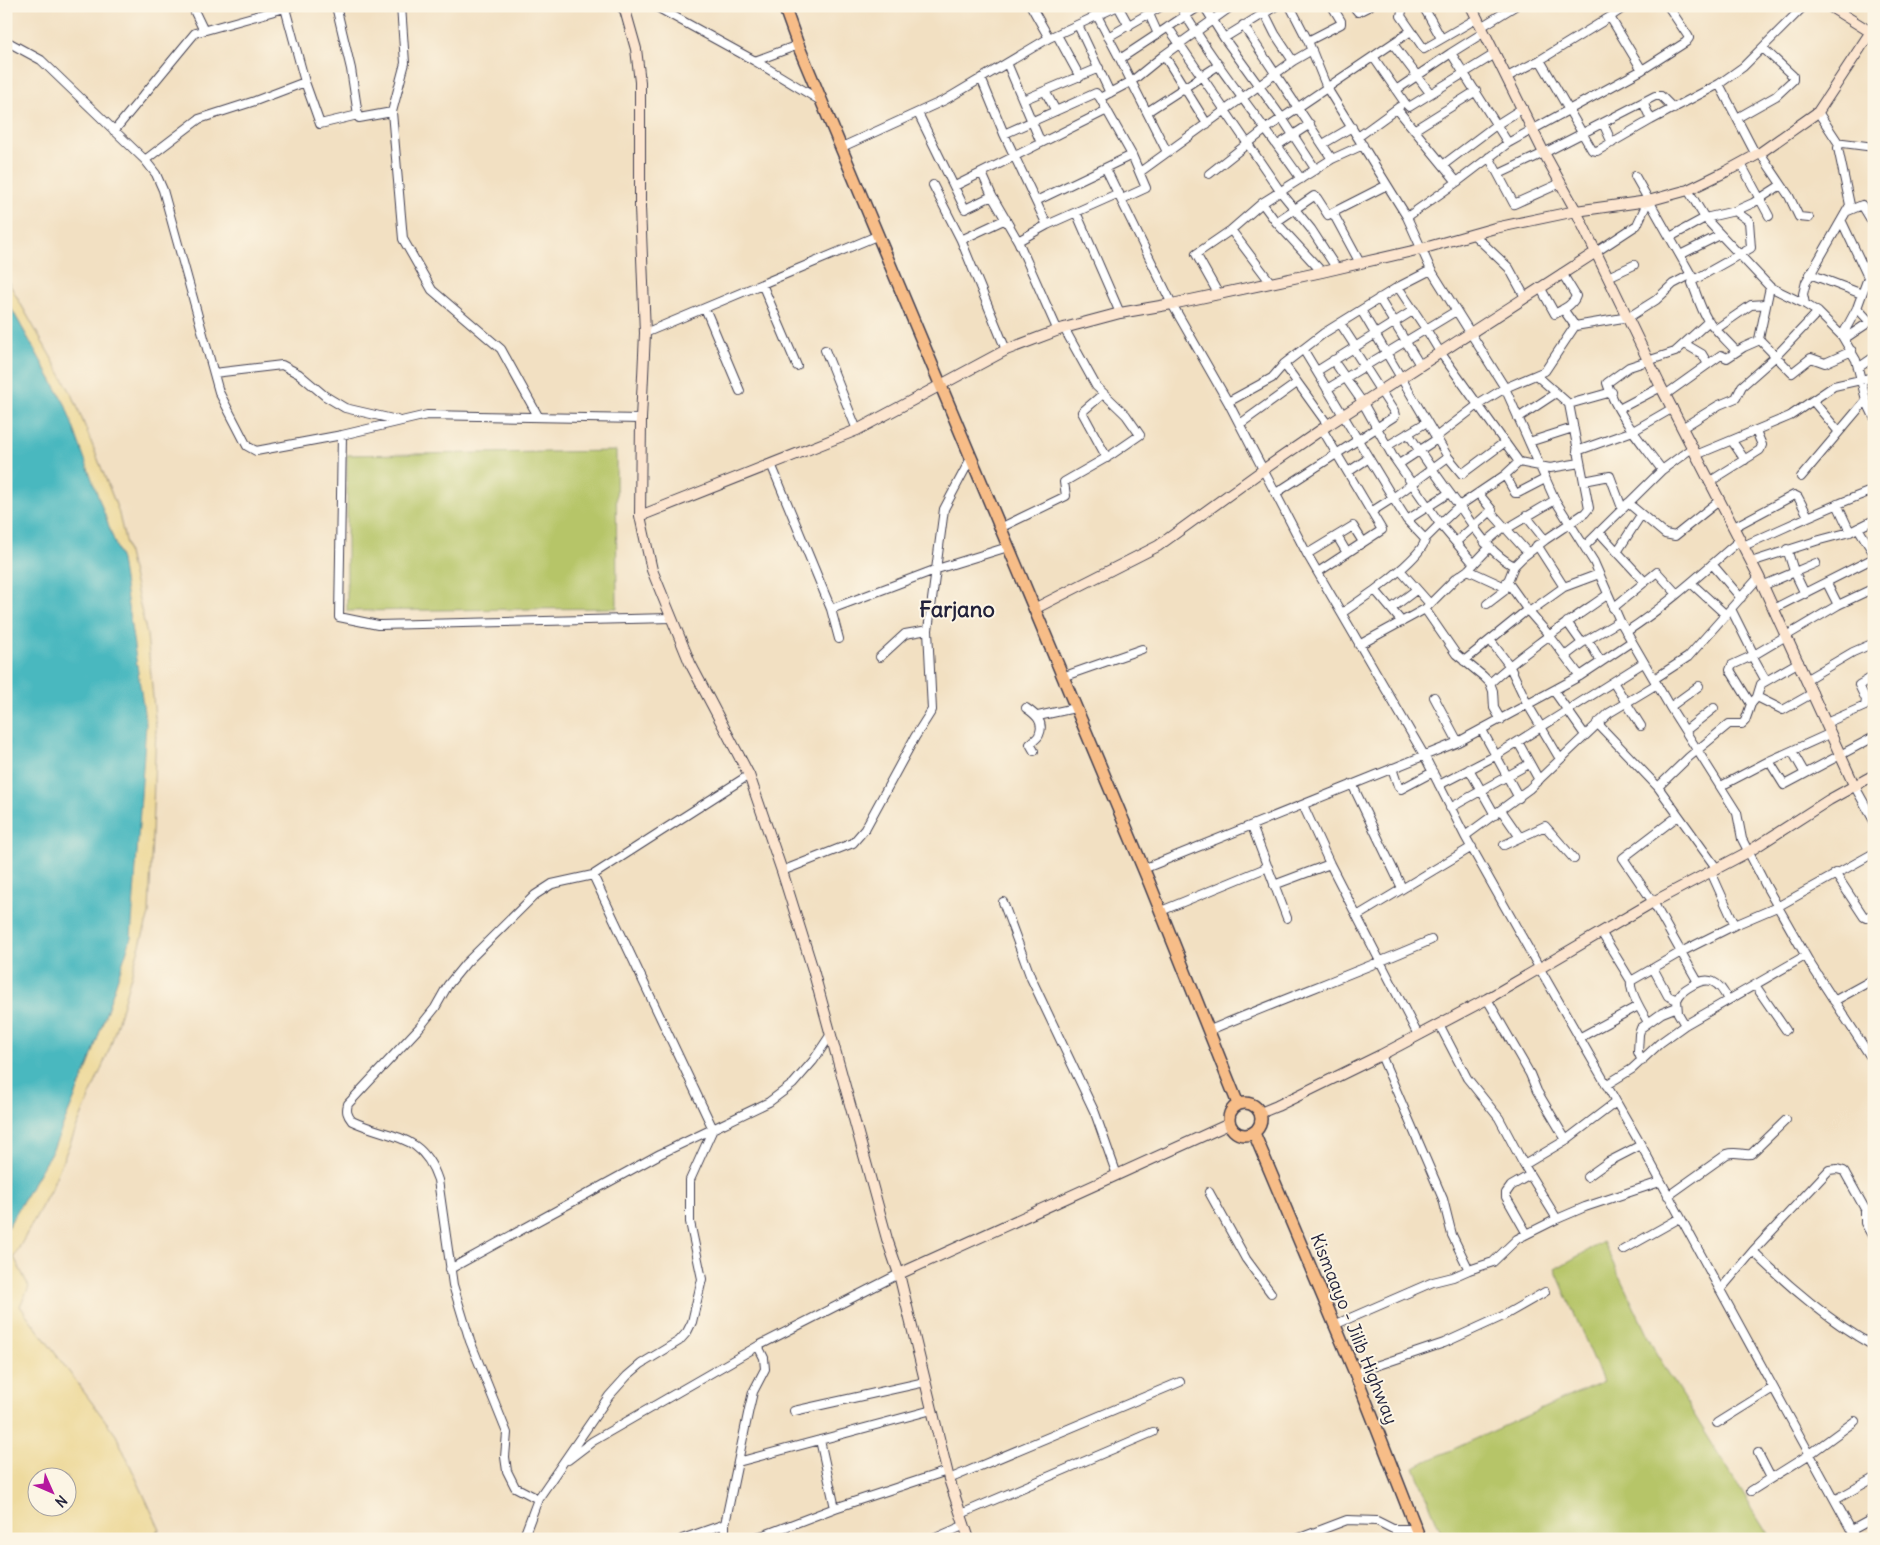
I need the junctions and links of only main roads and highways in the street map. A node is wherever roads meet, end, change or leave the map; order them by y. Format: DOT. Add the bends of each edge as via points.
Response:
graph roads {
  1 [pos="784,6"];
  2 [pos="1238,1104"];
  3 [pos="1254,1133"];
  4 [pos="1418,1534"];
  1 -- 2 [label="main road" via="1161,911"];
  2 -- 3 [label="main road" via="1253,1104 1260,1113 1260,1125"];
  2 -- 3 [label="main road" via="1230,1111 1229,1124 1238,1134"];
  3 -- 4 [label="main road, Kismaayo - Jilib Highway" via="1355,1373"];
}
